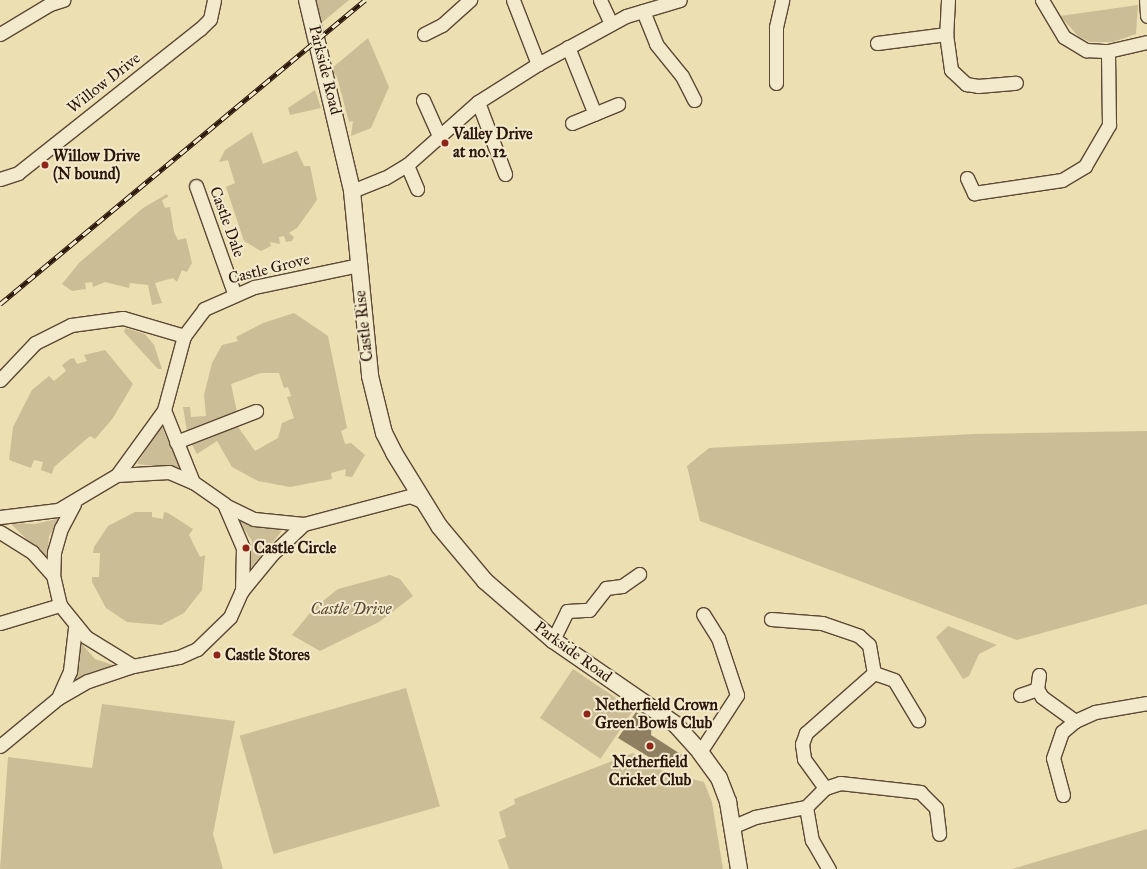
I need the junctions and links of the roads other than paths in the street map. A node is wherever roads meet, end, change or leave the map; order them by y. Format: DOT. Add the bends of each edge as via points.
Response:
graph roads {
  1 [pos="63,0"];
  2 [pos="214,0"];
  3 [pos="306,0"];
  4 [pos="470,0"];
  5 [pos="513,0"];
  6 [pos="600,0"];
  7 [pos="680,0"];
  8 [pos="782,0"];
  9 [pos="948,0"];
  10 [pos="1042,0"];
  11 [pos="1146,0"];
  12 [pos="643,11"];
  13 [pos="1147,16"];
  14 [pos="611,24"];
  15 [pos="0,34"];
  16 [pos="424,34"];
  17 [pos="946,34"];
  18 [pos="1147,42"];
  19 [pos="877,43"];
  20 [pos="568,48"];
  21 [pos="1108,51"];
  22 [pos="538,64"];
  23 [pos="1016,82"];
  24 [pos="776,83"];
  25 [pos="423,100"];
  26 [pos="694,100"];
  27 [pos="478,102"];
  28 [pos="618,104"];
  29 [pos="595,114"];
  30 [pos="572,123"];
  31 [pos="440,138"];
  32 [pos="342,140"];
  33 [pos="407,165"];
  34 [pos="505,174"];
  35 [pos="967,178"];
  36 [pos="0,179"];
  37 [pos="196,186"];
  38 [pos="418,189"];
  39 [pos="352,191"];
  40 [pos="358,266"];
  41 [pos="234,293"];
  42 [pos="184,336"];
  43 [pos="0,380"];
  44 [pos="164,410"];
  45 [pos="256,410"];
  46 [pos="176,442"];
  47 [pos="117,475"];
  48 [pos="193,482"];
  49 [pos="422,501"];
  50 [pos="74,504"];
  51 [pos="224,504"];
  52 [pos="0,517"];
  53 [pos="304,524"];
  54 [pos="0,532"];
  55 [pos="639,574"];
  56 [pos="53,575"];
  57 [pos="242,592"];
  58 [pos="60,605"];
  59 [pos="703,614"];
  60 [pos="771,619"];
  61 [pos="0,623"];
  62 [pos="75,628"];
  63 [pos="553,640"];
  64 [pos="133,666"];
  65 [pos="874,673"];
  66 [pos="1038,675"];
  67 [pos="1037,689"];
  68 [pos="1020,695"];
  69 [pos="58,698"];
  70 [pos="1147,703"];
  71 [pos="918,720"];
  72 [pos="1075,721"];
  73 [pos="0,746"];
  74 [pos="700,752"];
  75 [pos="825,788"];
  76 [pos="1063,795"];
  77 [pos="806,807"];
  78 [pos="734,826"];
  79 [pos="939,834"];
  80 [pos="740,869"];
  81 [pos="829,869"];
  1 -- 15 [label="street" via="50,4"];
  2 -- 36 [label="street, Willow Drive" via="210,19 200,29 18,173"];
  3 -- 32 [label="street, Parkside Road"];
  4 -- 16 [label="street" via="442,25"];
  5 -- 22 [label="street"];
  6 -- 14 [label="street"];
  7 -- 12 [label="street"];
  8 -- 24 [label="street" via="776,27"];
  9 -- 17 [label="street"];
  10 -- 21 [label="street" via="1056,28 1072,44 1086,50"];
  11 -- 13 [label="street"];
  12 -- 14 [label="street"];
  12 -- 26 [label="street" via="656,44 682,76"];
  14 -- 20 [label="street"];
  17 -- 19 [label="street"];
  17 -- 23 [label="street" via="951,70 966,84"];
  18 -- 21 [label="street"];
  20 -- 22 [label="street"];
  20 -- 29 [label="street"];
  21 -- 35 [label="street" via="1109,125 1085,166 1062,180 974,193"];
  22 -- 27 [label="street"];
  25 -- 31 [label="street"];
  27 -- 31 [label="street"];
  27 -- 34 [label="street"];
  28 -- 29 [label="street"];
  29 -- 30 [label="street"];
  31 -- 33 [label="street"];
  32 -- 39 [label="street, Castle Rise"];
  33 -- 38 [label="street"];
  33 -- 39 [label="street" via="385,178"];
  37 -- 41 [label="street, Castle Dale"];
  39 -- 40 [label="street, Castle Rise"];
  40 -- 41 [label="street, Castle Grove"];
  40 -- 49 [label="street, Castle Rise" via="367,354 378,412 390,446"];
  41 -- 42 [label="street, Castle Grove" via="204,309"];
  42 -- 43 [label="street" via="123,318 71,325 35,343"];
  42 -- 44 [label="street, Castle Grove"];
  44 -- 46 [label="street"];
  44 -- 47 [label="street, Castle Grove"];
  45 -- 46 [label="street"];
  46 -- 48 [label="street"];
  47 -- 48 [label="street" via="169,472"];
  47 -- 50 [label="street, Castle Grove"];
  48 -- 51 [label="street"];
  49 -- 53 [label="street" via="410,496"];
  49 -- 63 [label="street, Parkside Road" via="485,581"];
  50 -- 52 [label="street, Castle Grove" via="43,514"];
  50 -- 56 [label="street" via="61,528"];
  51 -- 53 [label="street" via="254,520"];
  51 -- 57 [label="street" via="243,548"];
  53 -- 57 [label="street" via="272,554"];
  54 -- 56 [label="street" via="32,552"];
  55 -- 63 [label="street" via="622,586 606,588 590,610 567,611"];
  56 -- 58 [label="street"];
  57 -- 64 [label="street" via="230,617 197,649 179,657"];
  58 -- 61 [label="street"];
  58 -- 62 [label="street"];
  59 -- 74 [label="street" via="718,638 737,695"];
  60 -- 65 [label="street" via="806,619 859,636 869,645"];
  62 -- 64 [label="street"];
  62 -- 69 [label="street" via="70,671"];
  63 -- 74 [label="street, Parkside Road" via="676,725"];
  64 -- 69 [label="street" via="88,681"];
  65 -- 71 [label="street" via="894,680"];
  65 -- 75 [label="street" via="806,733 802,744 804,759"];
  66 -- 67 [label="street"];
  67 -- 68 [label="street"];
  67 -- 72 [label="street" via="1048,702"];
  69 -- 73 [label="street"];
  70 -- 72 [label="street" via="1095,712"];
  72 -- 76 [label="street" via="1062,732 1053,758"];
  74 -- 78 [label="street, Parkside Road" via="718,778"];
  75 -- 77 [label="street"];
  75 -- 79 [label="street" via="840,783 920,792 936,808"];
  77 -- 78 [label="street" via="755,817"];
  77 -- 81 [label="street" via="812,840"];
  78 -- 80 [label="street, Parkside Road"];
}
